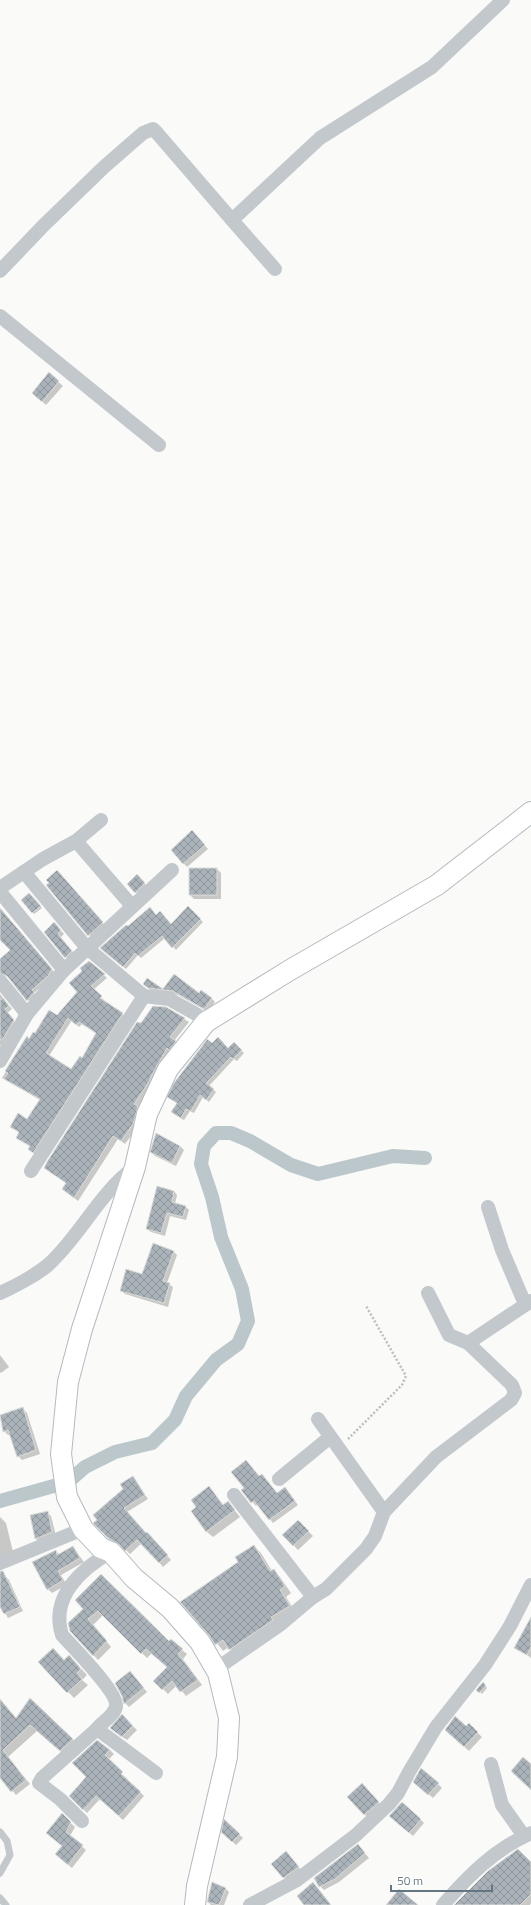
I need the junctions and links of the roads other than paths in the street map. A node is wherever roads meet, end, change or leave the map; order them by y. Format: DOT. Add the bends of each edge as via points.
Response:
graph roads {
  1 [pos="503,0"];
  2 [pos="232,220"];
  3 [pos="275,269"];
  4 [pos="0,271"];
  5 [pos="0,316"];
  6 [pos="159,445"];
  7 [pos="531,812"];
  8 [pos="101,820"];
  9 [pos="76,841"];
  10 [pos="172,870"];
  11 [pos="24,872"];
  12 [pos="0,888"];
  13 [pos="0,892"];
  14 [pos="132,906"];
  15 [pos="86,948"];
  16 [pos="64,970"];
  17 [pos="0,981"];
  18 [pos="144,996"];
  19 [pos="27,1014"];
  20 [pos="206,1022"];
  21 [pos="0,1061"];
  22 [pos="135,1167"];
  23 [pos="32,1171"];
  24 [pos="488,1208"];
  25 [pos="0,1293"];
  26 [pos="428,1293"];
  27 [pos="528,1303"];
  28 [pos="468,1343"];
  29 [pos="318,1419"];
  30 [pos="334,1443"];
  31 [pos="279,1479"];
  32 [pos="234,1494"];
  33 [pos="384,1512"];
  34 [pos="83,1529"];
  35 [pos="111,1552"];
  36 [pos="0,1563"];
  37 [pos="531,1585"];
  38 [pos="314,1597"];
  39 [pos="216,1669"];
  40 [pos="97,1729"];
  41 [pos="491,1764"];
  42 [pos="156,1773"];
  43 [pos="82,1821"];
  44 [pos="0,1832"];
  45 [pos="528,1835"];
  46 [pos="0,1873"];
  47 [pos="0,1898"];
  48 [pos="6,1905"];
  49 [pos="195,1905"];
  50 [pos="250,1905"];
  51 [pos="443,1905"];
  1 -- 2 [label="street" via="432,67 320,138"];
  2 -- 3 [label="street"];
  2 -- 4 [label="street" via="158,133 150,130 143,133 104,167"];
  5 -- 6 [label="street"];
  7 -- 20 [label="street" via="437,885"];
  8 -- 9 [label="street"];
  9 -- 11 [label="street"];
  9 -- 14 [label="street"];
  10 -- 14 [label="street"];
  11 -- 12 [label="street"];
  11 -- 15 [label="street"];
  13 -- 16 [label="street"];
  14 -- 15 [label="street"];
  15 -- 16 [label="street"];
  15 -- 18 [label="street"];
  16 -- 19 [label="street"];
  17 -- 19 [label="street"];
  18 -- 20 [label="street" via="169,999"];
  18 -- 23 [label="street"];
  19 -- 21 [label="street"];
  20 -- 22 [label="street" via="165,1076 147,1114"];
  22 -- 25 [label="street" via="105,1193 70,1242 47,1266"];
  22 -- 34 [label="street" via="82,1329 70,1374 63,1422 61,1454 67,1497"];
  24 -- 27 [label="street" via="502,1250"];
  26 -- 28 [label="street" via="449,1335"];
  27 -- 28 [label="street"];
  28 -- 33 [label="street" via="512,1385 515,1393 511,1400 436,1457"];
  29 -- 30 [label="street"];
  30 -- 31 [label="street"];
  30 -- 33 [label="street"];
  32 -- 38 [label="street"];
  33 -- 38 [label="street" via="375,1536 366,1549 326,1589"];
  34 -- 35 [label="street" via="101,1548"];
  34 -- 36 [label="street"];
  35 -- 39 [label="street" via="134,1578 170,1608 200,1642"];
  35 -- 40 [label="street" via="93,1563 73,1581 65,1594 60,1615 62,1635 100,1677 116,1700 114,1712"];
  37 -- 50 [label="street" via="498,1645 436,1727 389,1804 356,1835 303,1876"];
  38 -- 39 [label="street" via="281,1624"];
  39 -- 49 [label="street" via="229,1718 229,1736 217,1803 196,1886"];
  40 -- 42 [label="street"];
  40 -- 43 [label="street" via="42,1778 40,1783"];
  41 -- 45 [label="street" via="502,1805"];
  44 -- 46 [label="lane" via="7,1841 10,1855"];
  45 -- 51 [label="street" via="492,1855 466,1878"];
  47 -- 48 [label="lane"];
}
